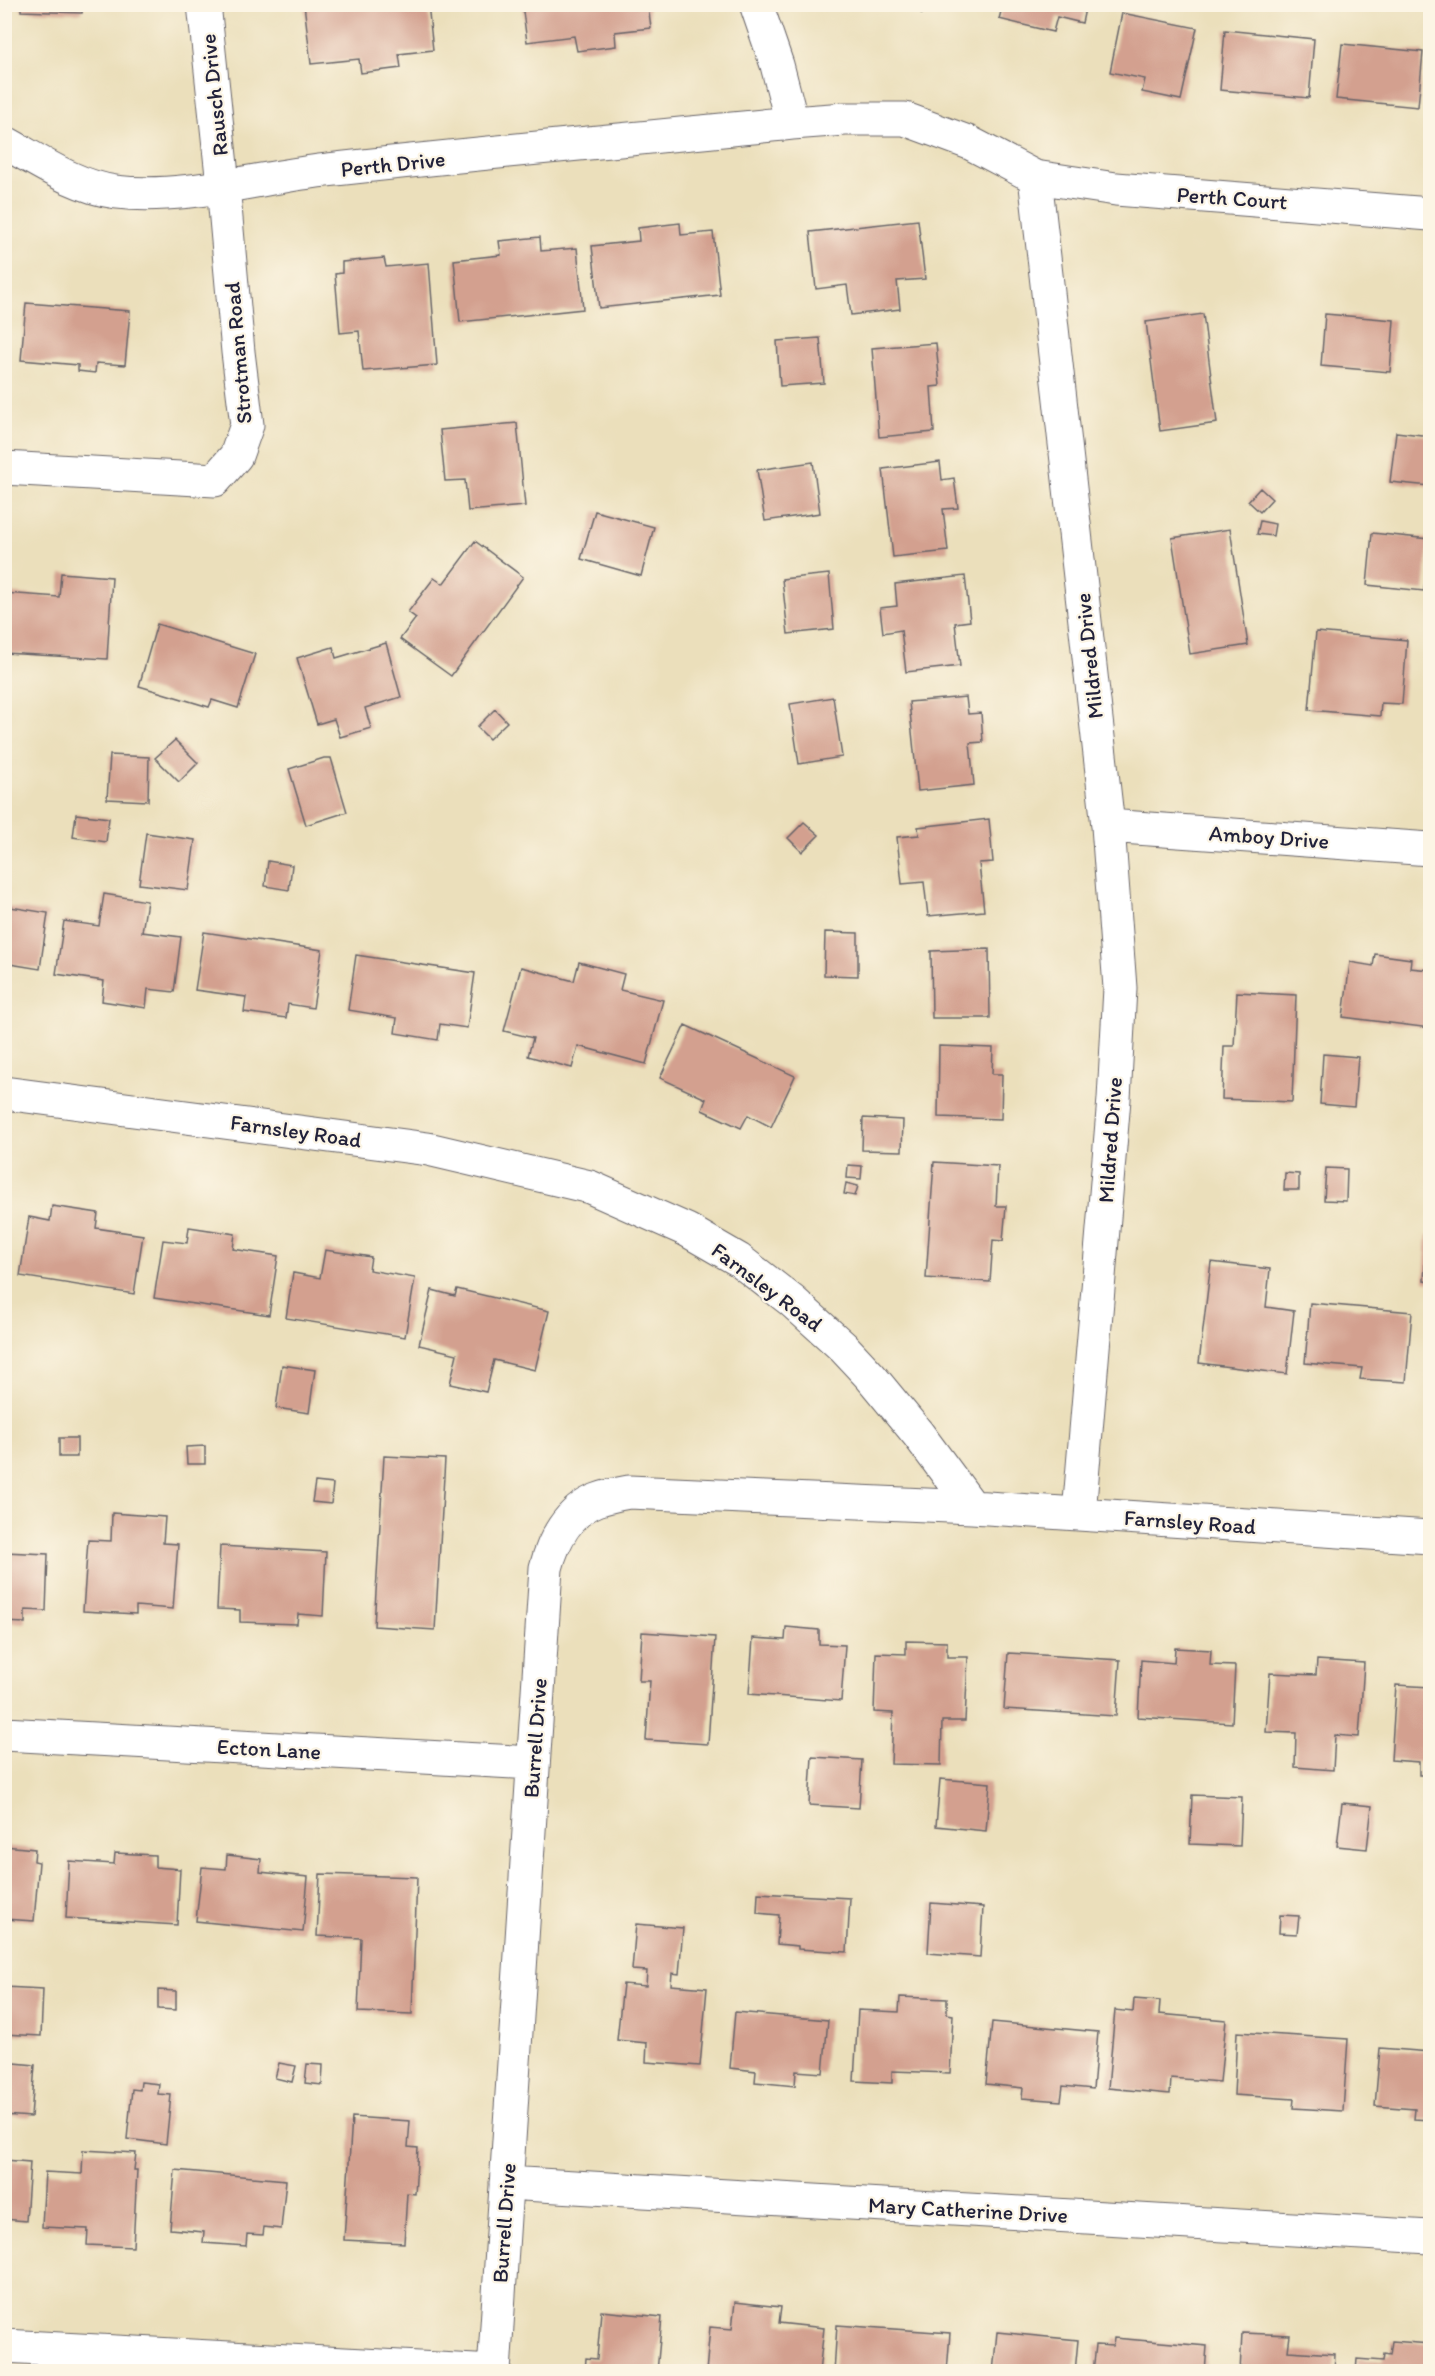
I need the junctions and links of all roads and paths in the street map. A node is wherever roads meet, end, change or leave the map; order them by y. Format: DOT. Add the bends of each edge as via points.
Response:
graph roads {
  1 [pos="204,4"];
  2 [pos="756,4"];
  3 [pos="792,123"];
  4 [pos="4,142"];
  5 [pos="1035,177"];
  6 [pos="224,185"];
  7 [pos="1431,214"];
  8 [pos="4,468"];
  9 [pos="1108,826"];
  10 [pos="1431,849"];
  11 [pos="4,1093"];
  12 [pos="972,1507"];
  13 [pos="1079,1514"];
  14 [pos="1431,1537"];
  15 [pos="4,1734"];
  16 [pos="534,1763"];
  17 [pos="506,2182"];
  18 [pos="1431,2237"];
  19 [pos="4,2346"];
  20 [pos="494,2372"];
  1 -- 6 [label="street, Rausch Drive"];
  2 -- 3 [label="street"];
  3 -- 5 [label="street" via="905,119 970,144"];
  3 -- 6 [label="street, Perth Drive" via="318,171"];
  4 -- 6 [label="street, Perth Drive" via="84,184 114,192 156,193"];
  5 -- 7 [label="street, Perth Court" via="1116,189"];
  5 -- 9 [label="street, Mildred Drive"];
  6 -- 8 [label="street, Strotman Road" via="247,425 236,456 215,480"];
  9 -- 10 [label="street, Amboy Drive"];
  9 -- 13 [label="street, Mildred Drive" via="1120,988"];
  11 -- 12 [label="street, Farnsley Road" via="428,1149 590,1187 687,1230 739,1260 792,1300 871,1377"];
  12 -- 13 [label="street, Farnsley Road"];
  12 -- 16 [label="street, Burrell Drive" via="629,1492 595,1500 571,1517 552,1546 546,1568"];
  13 -- 14 [label="street, Farnsley Road"];
  15 -- 16 [label="street, Ecton Lane"];
  16 -- 17 [label="street, Burrell Drive"];
  17 -- 18 [label="street, Mary Catherine Drive"];
  17 -- 20 [label="street, Burrell Drive"];
  19 -- 20 [label="street"];
}
